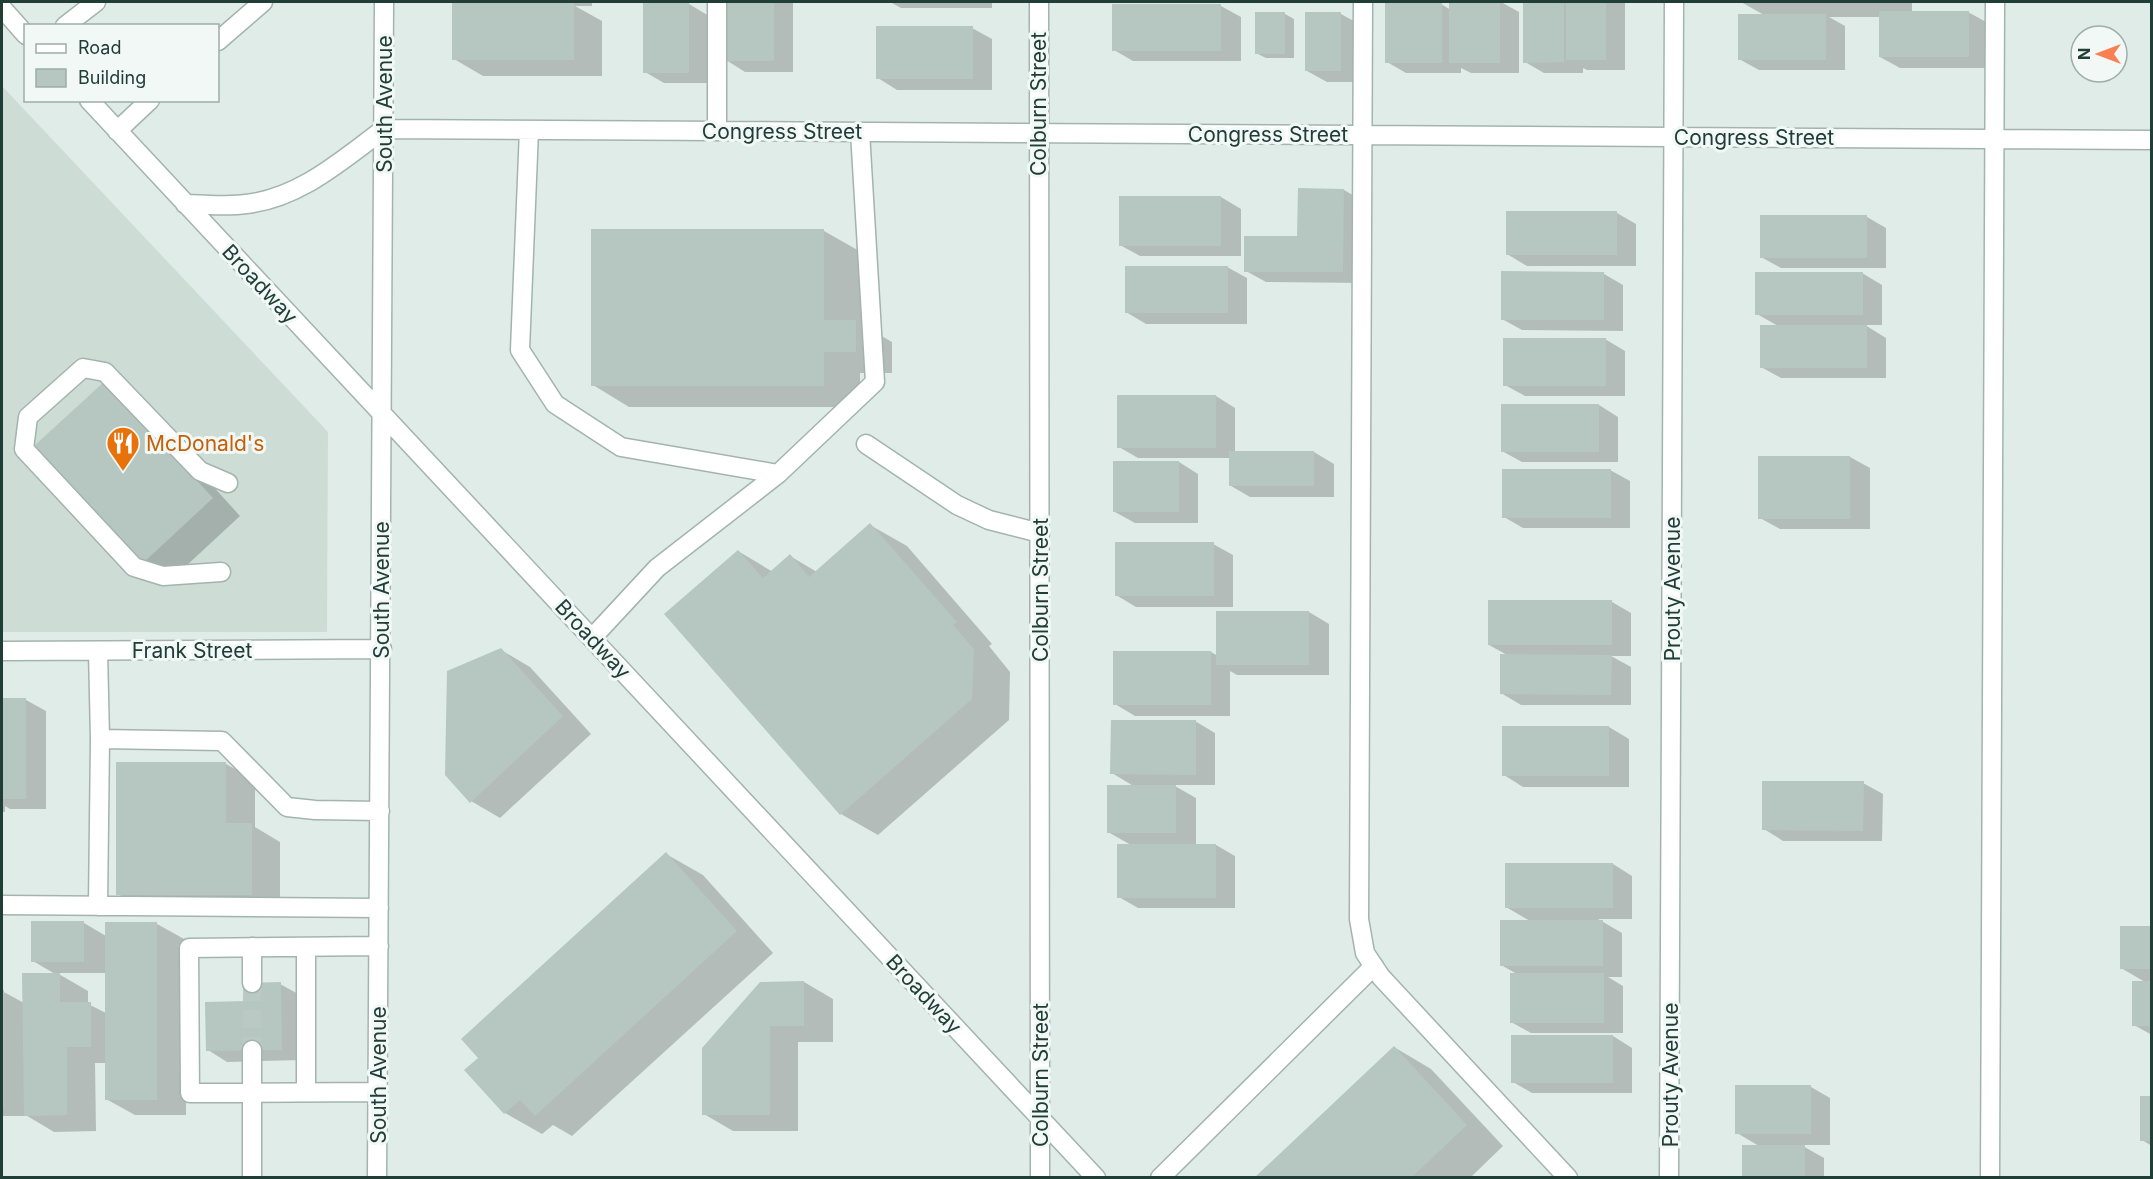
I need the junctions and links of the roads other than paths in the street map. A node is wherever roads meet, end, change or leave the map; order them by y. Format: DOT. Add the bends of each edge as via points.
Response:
graph roads {
  1 [pos="96,2"];
  2 [pos="263,2"];
  3 [pos="384,2"];
  4 [pos="717,2"];
  5 [pos="1039,2"];
  6 [pos="1363,2"];
  7 [pos="1674,2"];
  8 [pos="1995,2"];
  9 [pos="2,8"];
  10 [pos="68,24"];
  11 [pos="24,33"];
  12 [pos="219,40"];
  13 [pos="91,102"];
  14 [pos="148,102"];
  15 [pos="384,129"];
  16 [pos="529,130"];
  17 [pos="117,131"];
  18 [pos="717,131"];
  19 [pos="860,132"];
  20 [pos="1038,133"];
  21 [pos="1363,135"];
  22 [pos="1674,136"];
  23 [pos="1994,138"];
  24 [pos="2151,140"];
  25 [pos="185,204"];
  26 [pos="381,415"];
  27 [pos="866,444"];
  28 [pos="778,474"];
  29 [pos="228,483"];
  30 [pos="1040,533"];
  31 [pos="221,572"];
  32 [pos="592,638"];
  33 [pos="382,649"];
  34 [pos="2,651"];
  35 [pos="98,651"];
  36 [pos="100,739"];
  37 [pos="380,811"];
  38 [pos="2,905"];
  39 [pos="98,906"];
  40 [pos="379,908"];
  41 [pos="379,946"];
  42 [pos="252,947"];
  43 [pos="306,947"];
  44 [pos="1374,966"];
  45 [pos="252,983"];
  46 [pos="252,1050"];
  47 [pos="306,1092"];
  48 [pos="378,1092"];
  49 [pos="252,1093"];
  50 [pos="1041,1118"];
  51 [pos="252,1178"];
  52 [pos="377,1178"];
  53 [pos="1040,1178"];
  54 [pos="1096,1178"];
  55 [pos="1160,1178"];
  56 [pos="1568,1178"];
  57 [pos="1670,1178"];
  58 [pos="1990,1178"];
  1 -- 10 [label="street"];
  2 -- 12 [label="street"];
  3 -- 15 [label="street, South Avenue"];
  4 -- 18 [label="street"];
  5 -- 20 [label="street, Colburn Street"];
  6 -- 21 [label="street"];
  7 -- 22 [label="street, Prouty Avenue"];
  8 -- 23 [label="street"];
  9 -- 11 [label="street"];
  13 -- 17 [label="street, Broadway"];
  14 -- 17 [label="street"];
  15 -- 16 [label="street, Congress Street"];
  15 -- 25 [label="street" via="325,174 279,197 245,204"];
  15 -- 26 [label="street, South Avenue"];
  16 -- 18 [label="street, Congress Street"];
  16 -- 28 [label="street" via="520,351 555,404 621,447"];
  17 -- 25 [label="street, Broadway"];
  18 -- 19 [label="street, Congress Street"];
  19 -- 20 [label="street, Congress Street"];
  19 -- 28 [label="street" via="875,382"];
  20 -- 21 [label="street, Congress Street"];
  20 -- 30 [label="street, Colburn Street"];
  21 -- 22 [label="street, Congress Street"];
  21 -- 44 [label="street" via="1359,919 1365,952"];
  22 -- 23 [label="street, Congress Street"];
  22 -- 57 [label="street, Prouty Avenue"];
  23 -- 24 [label="street, Congress Street"];
  23 -- 58 [label="street"];
  25 -- 26 [label="street, Broadway"];
  26 -- 32 [label="street, Broadway"];
  26 -- 33 [label="street, South Avenue"];
  27 -- 30 [label="street" via="957,505 989,520"];
  28 -- 32 [label="street" via="657,568"];
  29 -- 31 [label="street" via="200,471 105,372 83,368 28,417 24,449 134,567 163,576"];
  30 -- 50 [label="street, Colburn Street"];
  32 -- 50 [label="street, Broadway"];
  33 -- 35 [label="street, Frank Street"];
  33 -- 37 [label="street, South Avenue"];
  34 -- 35 [label="street, Frank Street"];
  35 -- 36 [label="street"];
  36 -- 37 [label="street" via="222,741 287,807"];
  36 -- 39 [label="street"];
  37 -- 40 [label="street, South Avenue"];
  38 -- 39 [label="street"];
  39 -- 40 [label="street"];
  40 -- 41 [label="street, South Avenue"];
  41 -- 43 [label="street"];
  41 -- 48 [label="street, South Avenue"];
  42 -- 43 [label="street"];
  42 -- 45 [label="street"];
  42 -- 49 [label="street" via="189,948 190,1093"];
  43 -- 47 [label="street"];
  44 -- 55 [label="street"];
  44 -- 56 [label="street"];
  46 -- 49 [label="street"];
  47 -- 48 [label="street"];
  47 -- 49 [label="street"];
  48 -- 52 [label="street, South Avenue"];
  49 -- 51 [label="street"];
  50 -- 53 [label="street, Colburn Street"];
  50 -- 54 [label="street, Broadway"];
}
